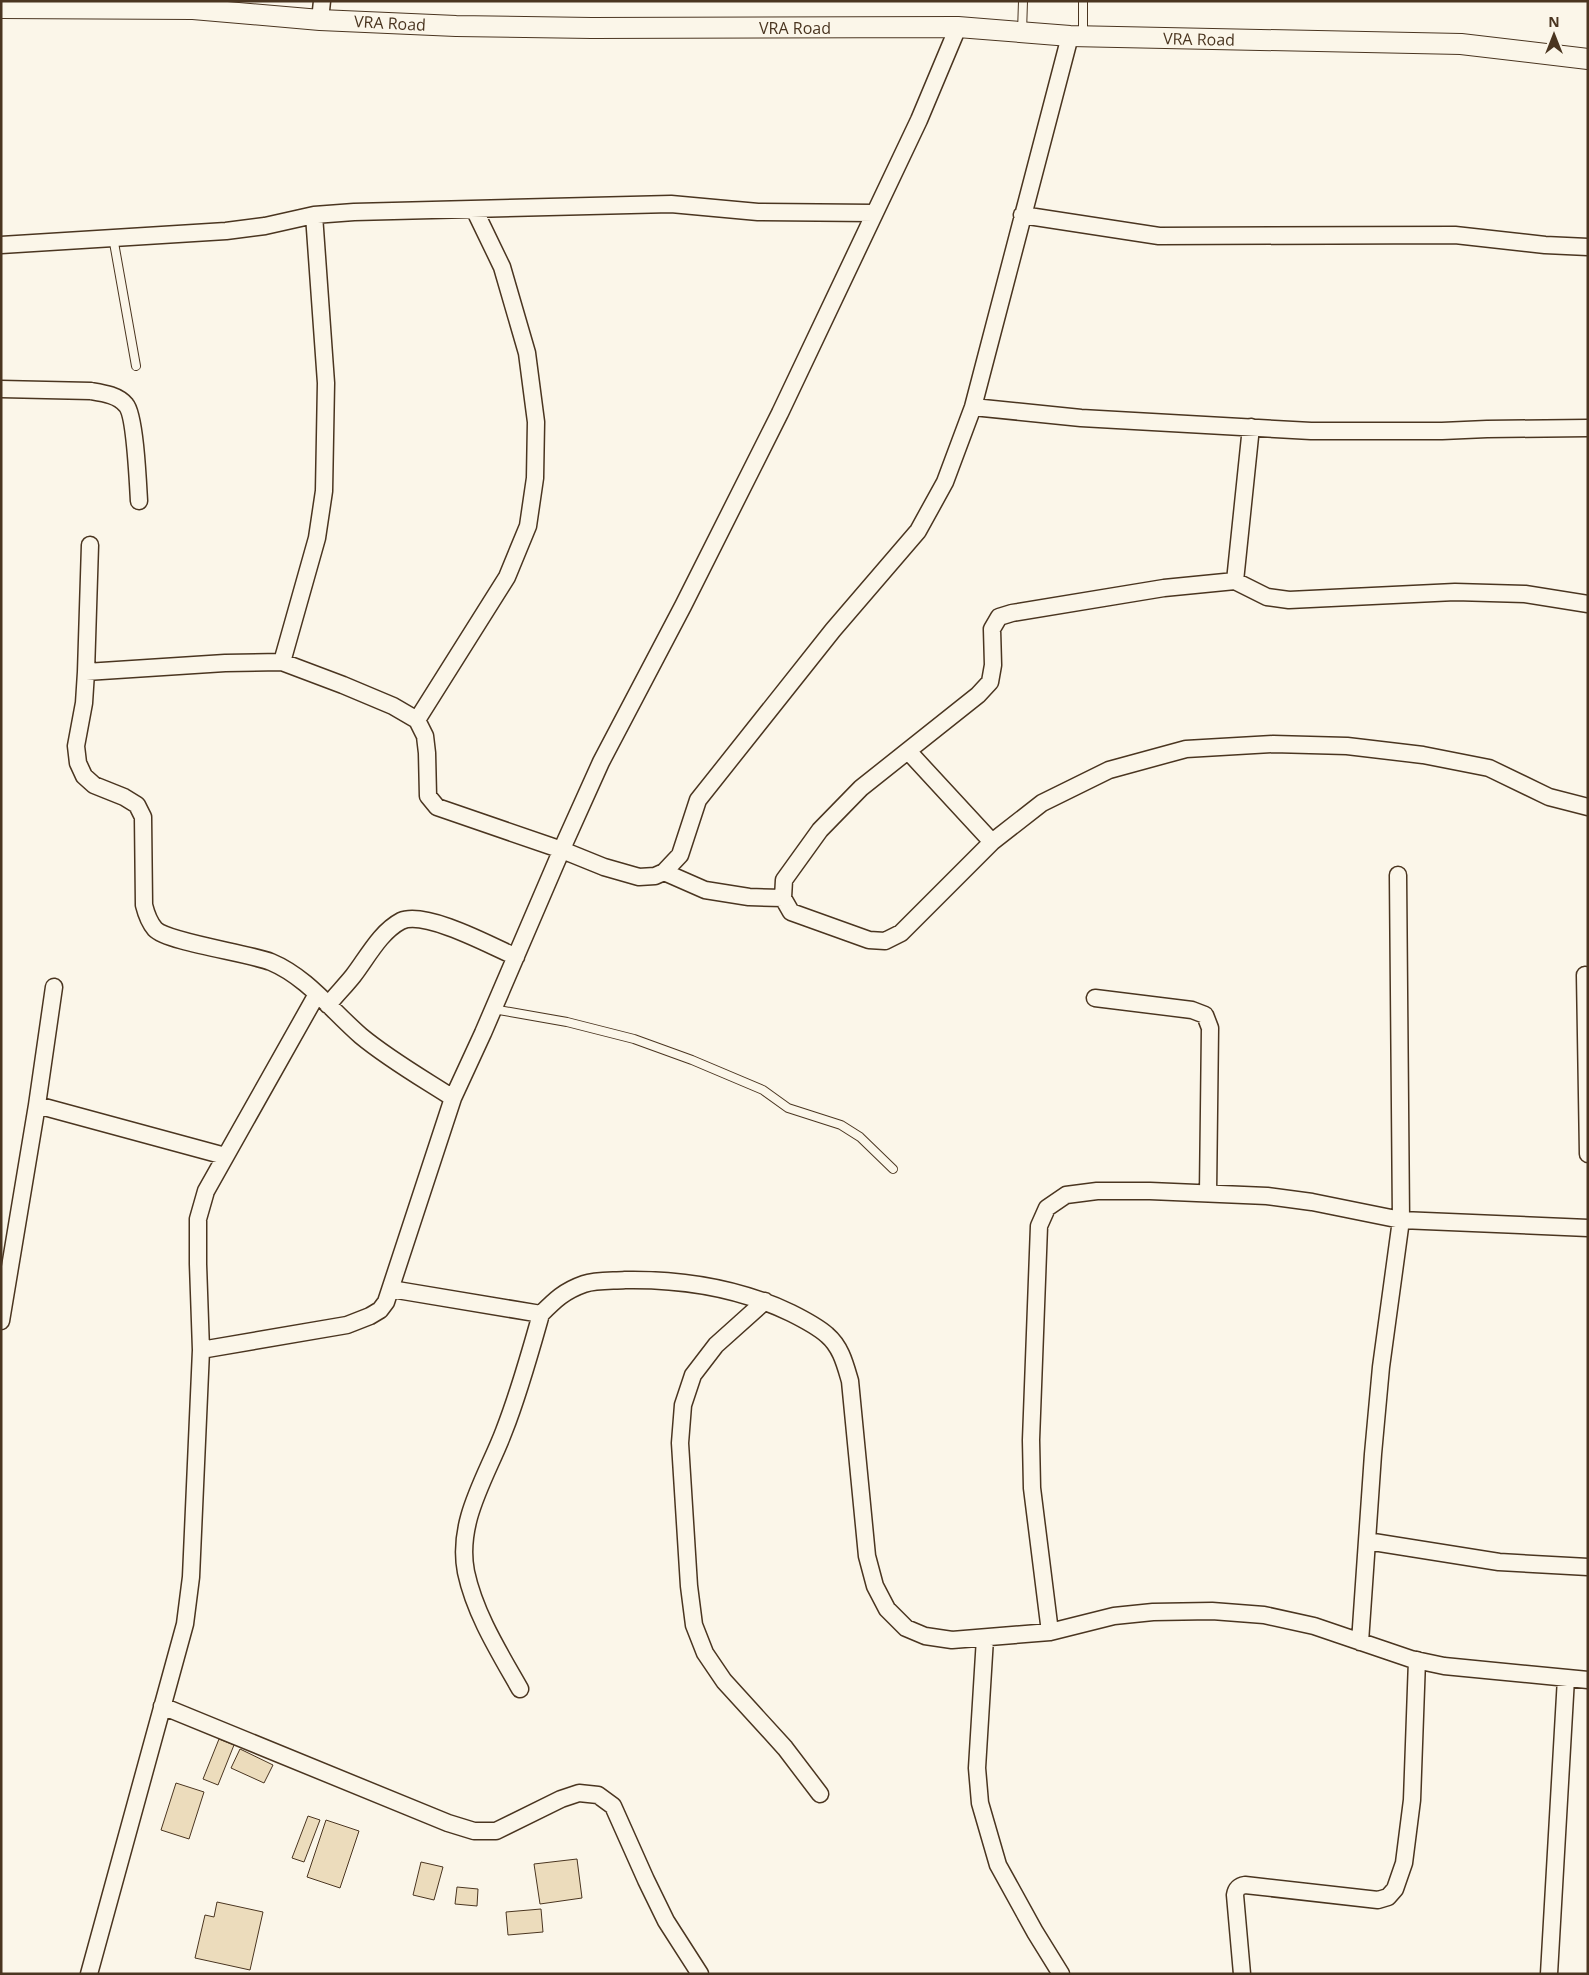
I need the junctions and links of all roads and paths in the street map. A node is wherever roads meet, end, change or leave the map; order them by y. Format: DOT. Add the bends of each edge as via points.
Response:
graph roads {
  1 [pos="1023,1"];
  2 [pos="1083,1"];
  3 [pos="1,8"];
  4 [pos="321,11"];
  5 [pos="958,28"];
  6 [pos="1022,32"];
  7 [pos="1076,36"];
  8 [pos="1588,59"];
  9 [pos="474,209"];
  10 [pos="874,213"];
  11 [pos="314,215"];
  12 [pos="1022,215"];
  13 [pos="113,237"];
  14 [pos="1,245"];
  15 [pos="1588,247"];
  16 [pos="136,366"];
  17 [pos="1,389"];
  18 [pos="973,408"];
  19 [pos="1251,427"];
  20 [pos="1588,428"];
  21 [pos="139,501"];
  22 [pos="90,545"];
  23 [pos="1235,581"];
  24 [pos="1588,604"];
  25 [pos="282,662"];
  26 [pos="86,672"];
  27 [pos="417,720"];
  28 [pos="908,751"];
  29 [pos="1588,807"];
  30 [pos="992,842"];
  31 [pos="562,850"];
  32 [pos="664,872"];
  33 [pos="1398,875"];
  34 [pos="782,898"];
  35 [pos="516,957"];
  36 [pos="1585,975"];
  37 [pos="54,987"];
  38 [pos="1095,998"];
  39 [pos="322,1000"];
  40 [pos="494,1009"];
  41 [pos="453,1098"];
  42 [pos="37,1105"];
  43 [pos="1588,1154"];
  44 [pos="226,1156"];
  45 [pos="893,1169"];
  46 [pos="1208,1193"];
  47 [pos="1401,1220"];
  48 [pos="1588,1228"];
  49 [pos="391,1289"];
  50 [pos="765,1300"];
  51 [pos="541,1314"];
  52 [pos="1,1322"];
  53 [pos="201,1350"];
  54 [pos="1367,1541"];
  55 [pos="1588,1567"];
  56 [pos="1050,1632"];
  57 [pos="985,1638"];
  58 [pos="1360,1642"];
  59 [pos="1417,1660"];
  60 [pos="1566,1678"];
  61 [pos="1588,1680"];
  62 [pos="520,1689"];
  63 [pos="162,1706"];
  64 [pos="820,1794"];
  65 [pos="89,1974"];
  66 [pos="700,1974"];
  67 [pos="1061,1974"];
  68 [pos="1242,1974"];
  69 [pos="1548,1974"];
  1 -- 6 [label="lane"];
  2 -- 7 [label="lane"];
  3 -- 4 [label="street, VRA Road"];
  4 -- 5 [label="street, VRA Road" via="456,26"];
  5 -- 6 [label="street, VRA Road"];
  5 -- 10 [label="street" via="919,120"];
  6 -- 7 [label="street, VRA Road"];
  7 -- 8 [label="street, VRA Road" via="1461,44"];
  7 -- 12 [label="street"];
  9 -- 10 [label="street" via="671,204 758,212"];
  9 -- 11 [label="street"];
  9 -- 27 [label="street" via="502,267 527,353 536,422 535,478 528,526 507,577"];
  10 -- 31 [label="street" via="775,422 601,762"];
  11 -- 13 [label="street" via="226,231"];
  11 -- 25 [label="street" via="326,383 324,491 317,538"];
  12 -- 15 [label="street" via="1160,236 1455,236"];
  12 -- 18 [label="street"];
  13 -- 14 [label="street"];
  13 -- 16 [label="lane"];
  17 -- 21 [label="street" via="91,391 121,400 128,407 132,422"];
  18 -- 19 [label="street" via="1080,418"];
  18 -- 32 [label="street" via="945,482 918,531 833,630 698,800 680,855"];
  19 -- 20 [label="street" via="1383,432"];
  19 -- 23 [label="street"];
  22 -- 26 [label="street"];
  23 -- 24 [label="street" via="1267,597 1289,600 1455,592 1525,594"];
  23 -- 28 [label="street" via="1164,588 999,617 992,629 990,682"];
  25 -- 26 [label="street"];
  25 -- 27 [label="street" via="393,706"];
  26 -- 39 [label="street" via="76,746 78,763 84,776 94,785 137,805 143,817 147,918 156,930 170,937 286,968"];
  27 -- 31 [label="street" via="425,736 428,796 437,807"];
  28 -- 30 [label="street"];
  28 -- 34 [label="street" via="861,788 820,830 784,880"];
  29 -- 30 [label="street" via="1549,797 1489,768 1423,755 1347,746 1273,744 1186,748 1101,774 1042,803"];
  30 -- 34 [label="street" via="901,933 885,941 869,940 791,912"];
  31 -- 32 [label="street" via="639,878"];
  31 -- 35 [label="street"];
  32 -- 34 [label="street" via="705,890"];
  33 -- 47 [label="street"];
  35 -- 39 [label="street" via="452,928 425,920 402,921 384,935 353,976"];
  35 -- 40 [label="street"];
  36 -- 43 [label="street"];
  37 -- 42 [label="street"];
  38 -- 46 [label="street" via="1205,1014 1210,1028"];
  39 -- 41 [label="street" via="387,1056"];
  39 -- 44 [label="street"];
  40 -- 41 [label="street"];
  40 -- 45 [label="lane" via="634,1039 692,1060 763,1090 788,1108 842,1125 860,1137"];
  41 -- 49 [label="street"];
  42 -- 44 [label="street"];
  42 -- 52 [label="street"];
  44 -- 53 [label="street" via="206,1191 198,1218"];
  46 -- 47 [label="street" via="1285,1198"];
  46 -- 56 [label="street" via="1097,1191 1066,1195 1047,1208 1039,1226 1031,1460"];
  47 -- 48 [label="street"];
  47 -- 54 [label="street" via="1381,1368"];
  49 -- 51 [label="street"];
  49 -- 53 [label="street" via="380,1310 347,1325"];
  50 -- 51 [label="street" via="689,1283 616,1281 585,1284 562,1293"];
  50 -- 57 [label="street" via="827,1335 842,1354 850,1381 867,1556 875,1586 887,1609 906,1628 925,1636 952,1640"];
  50 -- 64 [label="street" via="716,1345 693,1375 682,1405 680,1443 689,1586 694,1624 705,1653 724,1681"];
  51 -- 62 [label="street" via="508,1422 470,1511 464,1541 466,1570 474,1599"];
  53 -- 63 [label="street" via="191,1577 185,1624"];
  54 -- 55 [label="street" via="1499,1562"];
  54 -- 58 [label="street"];
  56 -- 57 [label="street"];
  56 -- 58 [label="street" via="1114,1616 1212,1611 1264,1615 1314,1626"];
  57 -- 67 [label="street" via="977,1768 980,1803 998,1865"];
  58 -- 59 [label="street"];
  59 -- 60 [label="street" via="1444,1666"];
  59 -- 68 [label="street" via="1412,1800 1404,1863 1395,1889 1388,1898 1378,1900 1240,1886 1235,1895"];
  60 -- 61 [label="street"];
  60 -- 69 [label="street"];
  63 -- 65 [label="street"];
  63 -- 66 [label="street" via="474,1831 496,1831 579,1793 598,1795 613,1806 666,1921"];
}
